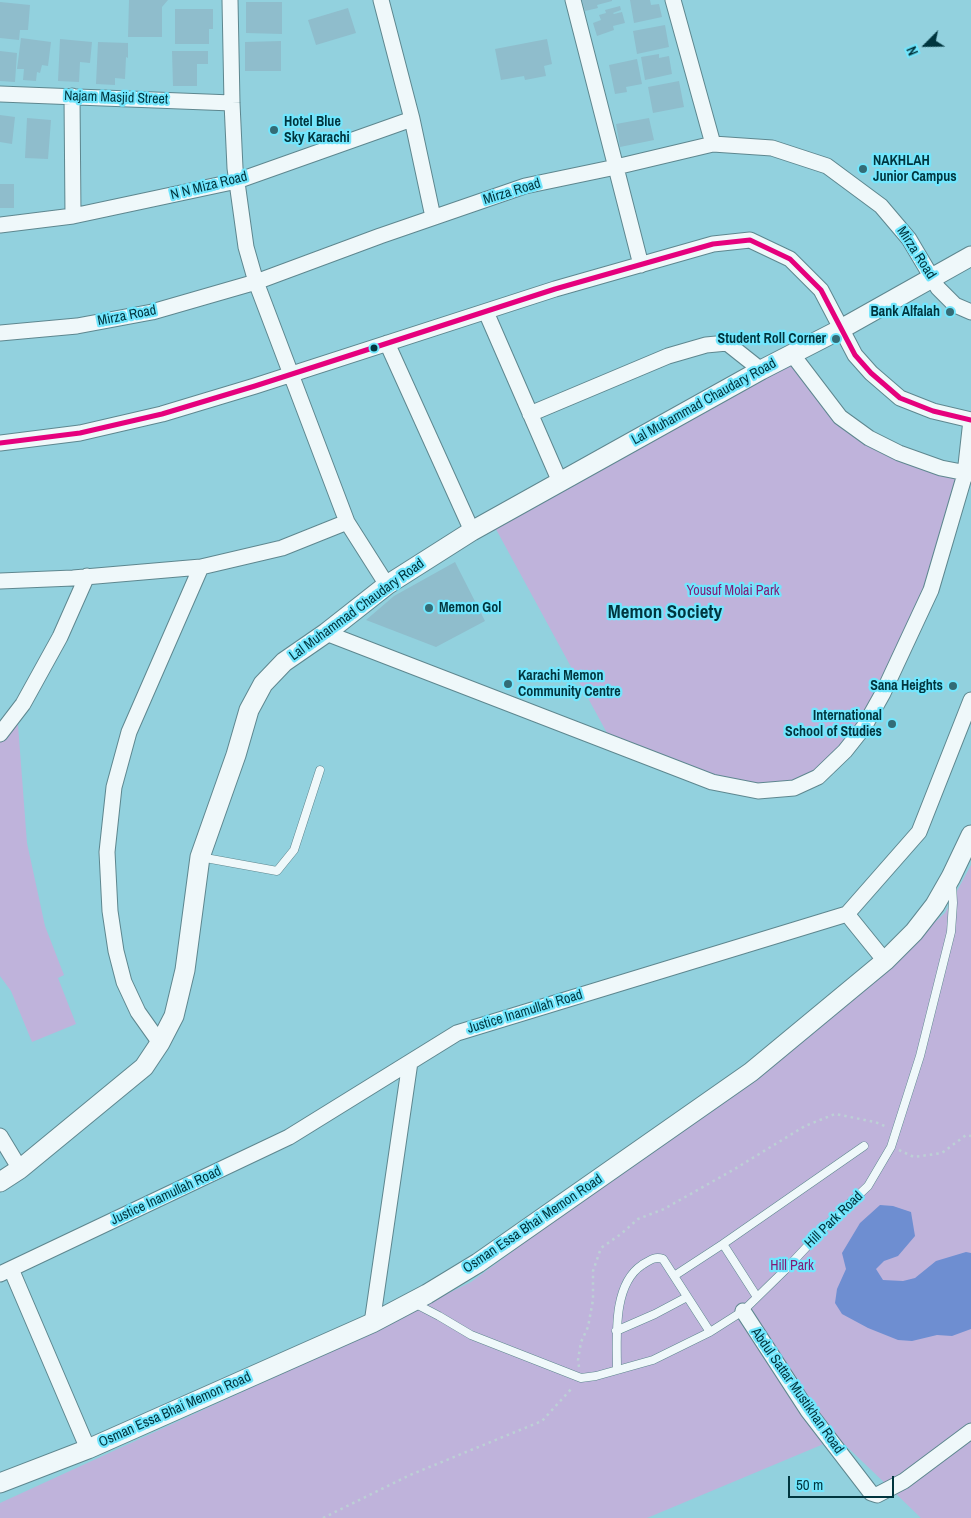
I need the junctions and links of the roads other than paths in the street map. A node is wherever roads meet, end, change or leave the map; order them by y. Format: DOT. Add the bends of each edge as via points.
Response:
graph roads {
  1 [pos="230,0"];
  2 [pos="381,0"];
  3 [pos="573,0"];
  4 [pos="673,0"];
  5 [pos="0,94"];
  6 [pos="72,96"];
  7 [pos="232,103"];
  8 [pos="412,119"];
  9 [pos="713,144"];
  10 [pos="616,167"];
  11 [pos="237,181"];
  12 [pos="73,216"];
  13 [pos="434,218"];
  14 [pos="0,225"];
  15 [pos="971,256"];
  16 [pos="642,265"];
  17 [pos="932,278"];
  18 [pos="256,282"];
  19 [pos="486,312"];
  20 [pos="971,312"];
  21 [pos="841,329"];
  22 [pos="0,333"];
  23 [pos="387,344"];
  24 [pos="792,354"];
  25 [pos="761,370"];
  26 [pos="290,375"];
  27 [pos="530,414"];
  28 [pos="971,420"];
  29 [pos="0,443"];
  30 [pos="968,474"];
  31 [pos="560,482"];
  32 [pos="347,522"];
  33 [pos="472,531"];
  34 [pos="201,567"];
  35 [pos="87,576"];
  36 [pos="0,581"];
  37 [pos="387,585"];
  38 [pos="326,632"];
  39 [pos="971,700"];
  40 [pos="0,734"];
  41 [pos="320,770"];
  42 [pos="971,835"];
  43 [pos="200,857"];
  44 [pos="951,877"];
  45 [pos="847,914"];
  46 [pos="885,962"];
  47 [pos="160,1044"];
  48 [pos="410,1062"];
  49 [pos="0,1136"];
  50 [pos="864,1146"];
  51 [pos="20,1169"];
  52 [pos="0,1182"];
  53 [pos="723,1244"];
  54 [pos="6,1272"];
  55 [pos="674,1276"];
  56 [pos="688,1297"];
  57 [pos="757,1297"];
  58 [pos="412,1302"];
  59 [pos="743,1311"];
  60 [pos="372,1323"];
  61 [pos="616,1331"];
  62 [pos="710,1332"];
  63 [pos="618,1370"];
  64 [pos="971,1432"];
  65 [pos="88,1448"];
  66 [pos="0,1483"];
  1 -- 7 [label="street"];
  2 -- 8 [label="street"];
  3 -- 10 [label="street"];
  4 -- 9 [label="street"];
  5 -- 6 [label="street, Najam Masjid Street"];
  6 -- 7 [label="street, Najam Masjid Street"];
  6 -- 12 [label="street"];
  7 -- 11 [label="street"];
  8 -- 11 [label="street, N N Miza Road"];
  8 -- 13 [label="street"];
  9 -- 10 [label="street, Mirza Road"];
  9 -- 17 [label="street, Mirza Road" via="772,148 828,166 881,206 909,239"];
  10 -- 13 [label="street, Mirza Road" via="525,186"];
  10 -- 16 [label="street"];
  11 -- 12 [label="street, N N Miza Road"];
  11 -- 18 [label="street" via="246,247"];
  12 -- 14 [label="street, N N Miza Road"];
  13 -- 18 [label="street, Mirza Road"];
  15 -- 17 [label="street, Lal Muhammad Chaudary Road"];
  16 -- 19 [label="street"];
  16 -- 21 [label="street" via="712,244 750,240 790,259 821,290"];
  17 -- 20 [label="street, Mirza Road" via="955,305"];
  17 -- 21 [label="street, Lal Muhammad Chaudary Road"];
  18 -- 22 [label="street, Mirza Road" via="152,312 77,326"];
  18 -- 26 [label="street"];
  19 -- 23 [label="street"];
  19 -- 27 [label="street"];
  21 -- 24 [label="street, Lal Muhammad Chaudary Road"];
  21 -- 28 [label="street" via="855,355 900,398 933,411"];
  23 -- 26 [label="street"];
  23 -- 33 [label="street"];
  24 -- 25 [label="street, Lal Muhammad Chaudary Road"];
  24 -- 30 [label="street" via="840,417 869,438 899,453"];
  25 -- 27 [label="street" via="727,343 706,344 668,356"];
  25 -- 31 [label="street, Lal Muhammad Chaudary Road"];
  26 -- 29 [label="street" via="162,414 80,433"];
  26 -- 32 [label="street"];
  27 -- 31 [label="street"];
  28 -- 30 [label="street"];
  30 -- 38 [label="street" via="931,590 883,693 864,727 845,751 818,777 794,788 758,791 712,782"];
  31 -- 33 [label="street, Lal Muhammad Chaudary Road"];
  32 -- 34 [label="street" via="282,548"];
  32 -- 37 [label="street"];
  33 -- 37 [label="street, Lal Muhammad Chaudary Road"];
  34 -- 35 [label="street"];
  34 -- 47 [label="street" via="129,732 114,787 107,852 110,911 124,982 138,1012"];
  35 -- 36 [label="street"];
  35 -- 40 [label="street" via="60,637 23,704"];
  37 -- 38 [label="street, Lal Muhammad Chaudary Road"];
  38 -- 43 [label="street, Lal Muhammad Chaudary Road" via="284,662 263,684 249,710"];
  39 -- 45 [label="street" via="919,832"];
  41 -- 43 [label="lane" via="294,850 277,871"];
  42 -- 44 [label="street, Osman Essa Bhai Memon Road"];
  43 -- 47 [label="street, Lal Muhammad Chaudary Road" via="185,970 174,1016"];
  44 -- 46 [label="street, Osman Essa Bhai Memon Road" via="935,905"];
  44 -- 57 [label="lane, Hill Park Road" via="951,932 920,1056 891,1146 868,1186"];
  45 -- 46 [label="street"];
  45 -- 48 [label="street, Justice Inamullah Road" via="457,1033"];
  46 -- 58 [label="street, Osman Essa Bhai Memon Road" via="751,1072 478,1263"];
  47 -- 51 [label="street, Lal Muhammad Chaudary Road" via="144,1067"];
  48 -- 54 [label="street, Justice Inamullah Road" via="289,1137"];
  48 -- 60 [label="street"];
  49 -- 51 [label="street"];
  50 -- 53 [label="lane"];
  51 -- 52 [label="street, Lal Muhammad Chaudary Road"];
  53 -- 55 [label="lane"];
  53 -- 57 [label="lane"];
  54 -- 65 [label="street"];
  55 -- 56 [label="lane"];
  55 -- 61 [label="lane" via="663,1259 657,1257 640,1266 624,1287"];
  56 -- 61 [label="lane"];
  56 -- 62 [label="lane"];
  57 -- 59 [label="lane, Hill Park Road"];
  58 -- 60 [label="street, Osman Essa Bhai Memon Road"];
  58 -- 63 [label="lane, Hill Park Road" via="471,1335 581,1378"];
  59 -- 62 [label="lane, Hill Park Road"];
  59 -- 64 [label="street, Abdul Sattar Mustikhan Road" via="808,1411 871,1493 878,1495 904,1481"];
  60 -- 65 [label="street, Osman Essa Bhai Memon Road"];
  61 -- 63 [label="lane"];
  62 -- 63 [label="lane, Hill Park Road" via="653,1360"];
  65 -- 66 [label="street, Osman Essa Bhai Memon Road"];
}
